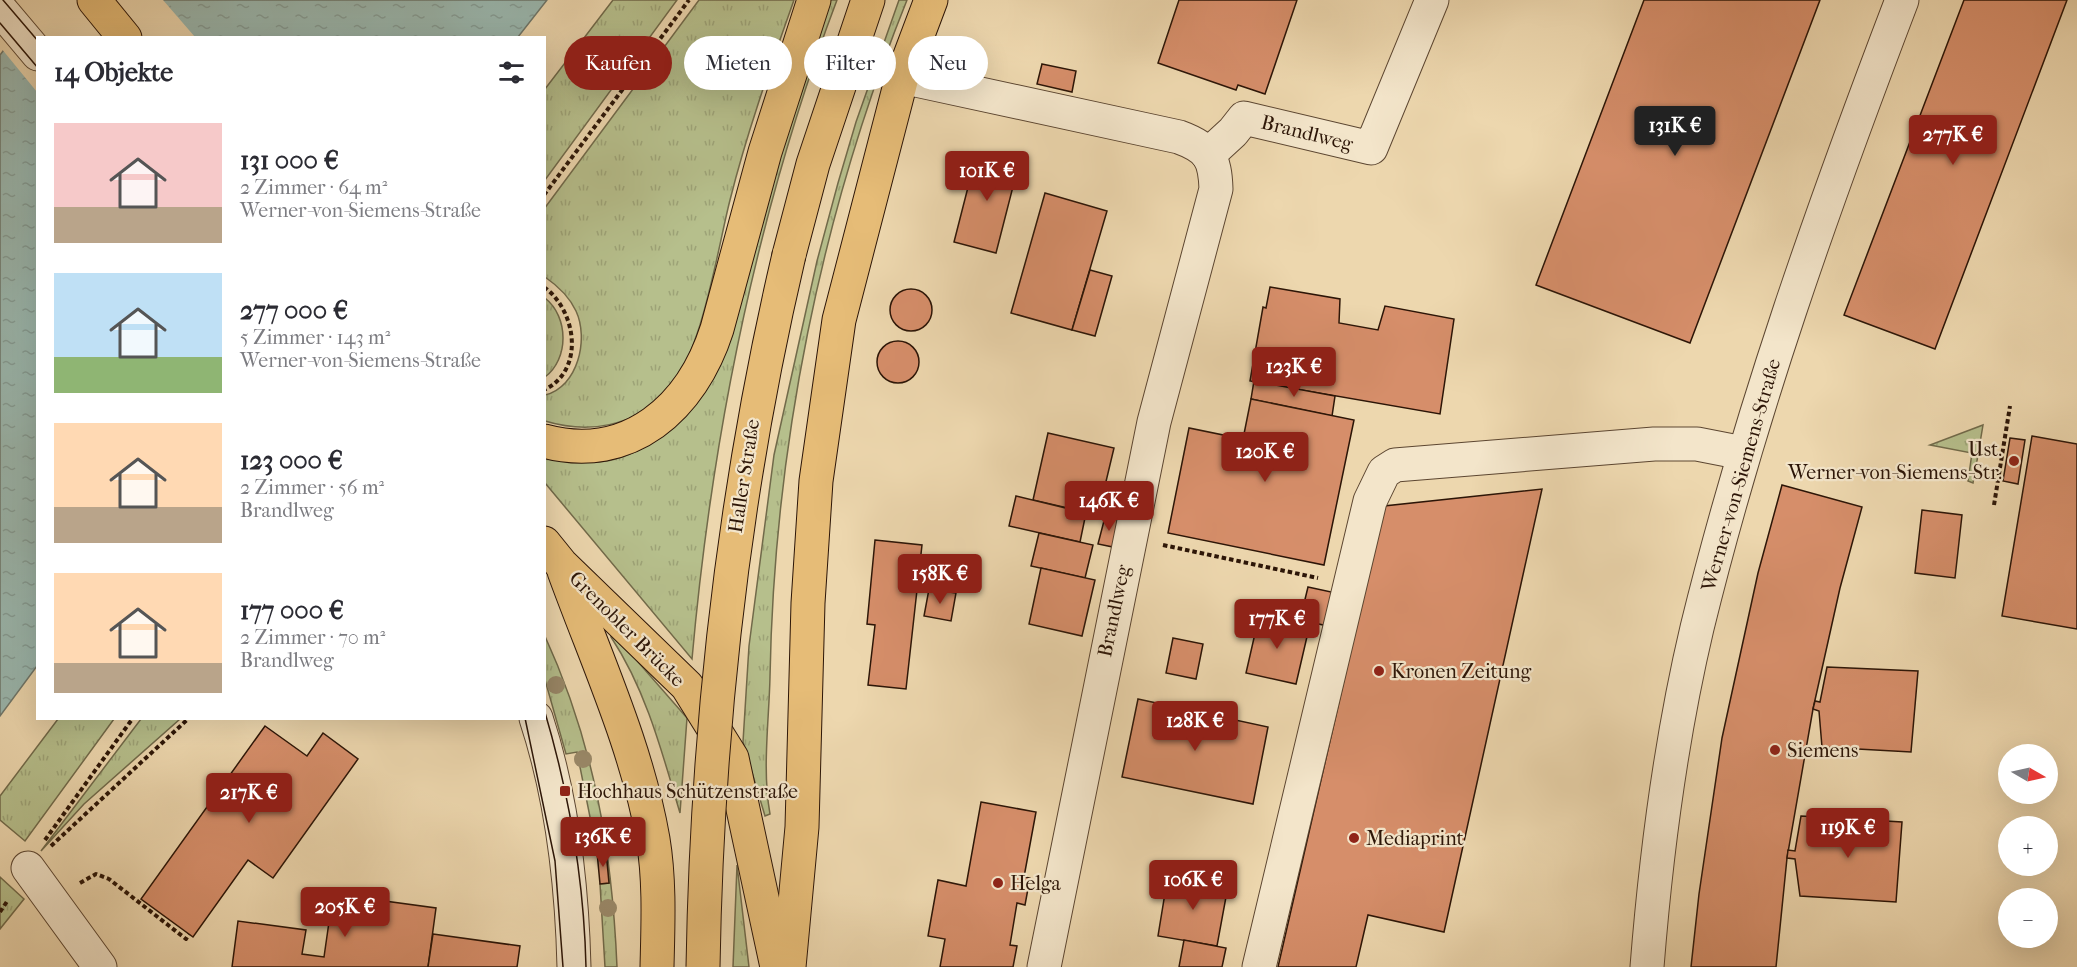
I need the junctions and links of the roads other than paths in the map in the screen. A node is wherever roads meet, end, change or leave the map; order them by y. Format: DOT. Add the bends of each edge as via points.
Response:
graph roads {
  1 [pos="94,0"];
  2 [pos="814,0"];
  3 [pos="868,0"];
  4 [pos="931,0"];
  5 [pos="1432,0"];
  6 [pos="1902,0"];
  7 [pos="0,9"];
  8 [pos="123,36"];
  9 [pos="36,52"];
  10 [pos="902,77"];
  11 [pos="1208,155"];
  12 [pos="546,441"];
  13 [pos="1743,453"];
  14 [pos="553,554"];
  15 [pos="536,720"];
  16 [pos="28,868"];
  17 [pos="657,958"];
  18 [pos="100,967"];
  19 [pos="574,967"];
  20 [pos="703,967"];
  21 [pos="777,967"];
  22 [pos="789,967"];
  23 [pos="1044,967"];
  24 [pos="1259,967"];
  25 [pos="1647,967"];
  1 -- 8 [label="main road"];
  2 -- 12 [label="main road" via="765,152 714,338 695,377 669,412 623,439 583,447"];
  3 -- 20 [label="main road, Haller Straße, bridge" via="813,164 791,244 743,477 718,679"];
  4 -- 10 [label="main road"];
  5 -- 11 [label="street, Brandlweg" via="1371,148 1244,118"];
  6 -- 13 [label="street, Werner-von-Siemens-Straße" via="1824,205"];
  7 -- 9 [label="street"];
  10 -- 11 [label="street" via="1179,137 1198,144"];
  10 -- 22 [label="main road" via="839,320 816,481 808,603 802,827"];
  11 -- 23 [label="street, Brandlweg" via="1215,166 1215,189 1154,422"];
  13 -- 24 [label="street" via="1697,444 1654,444 1395,465 1384,472 1370,501"];
  13 -- 25 [label="street, Werner-von-Siemens-Straße" via="1697,630 1665,802"];
  14 -- 17 [label="main road, Grenobler Brücke" via="630,751 648,818 656,864"];
  14 -- 21 [label="main road, Grenobler Brücke" via="687,686 732,758"];
  15 -- 19 [label="street" via="562,836"];
  16 -- 18 [label="street"];
}
